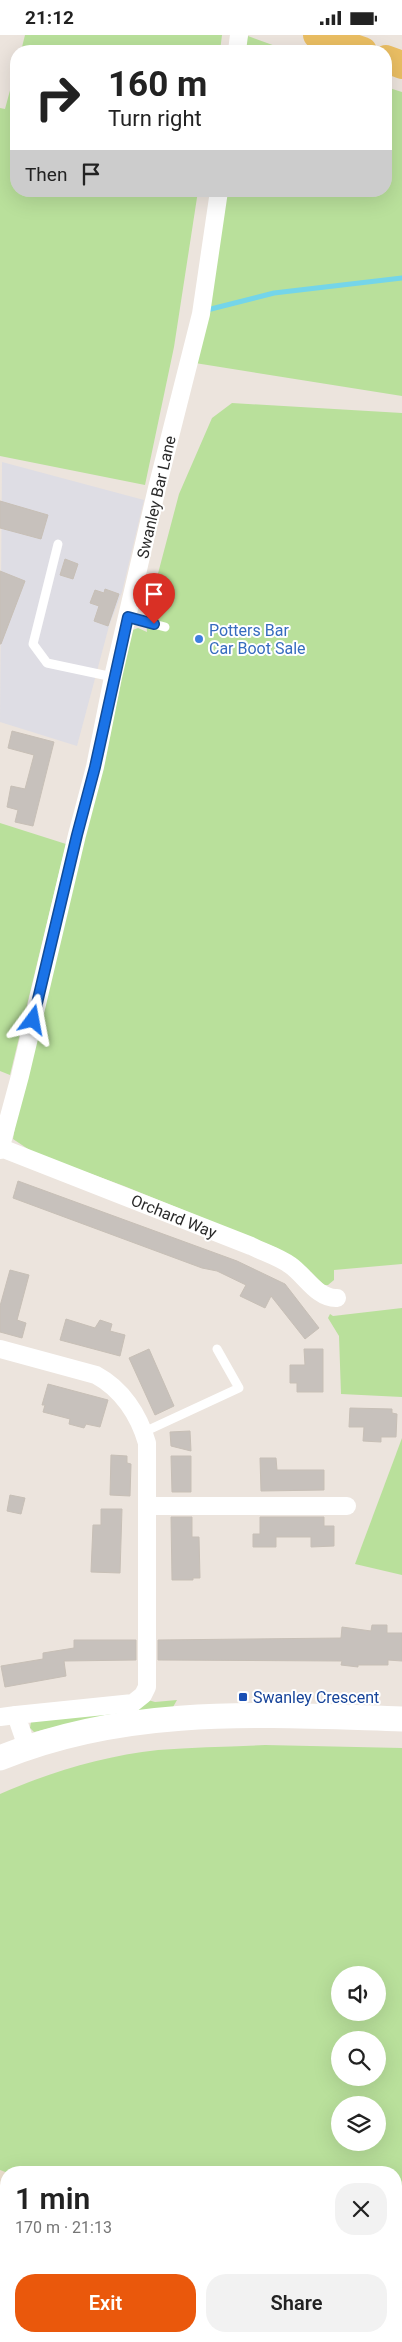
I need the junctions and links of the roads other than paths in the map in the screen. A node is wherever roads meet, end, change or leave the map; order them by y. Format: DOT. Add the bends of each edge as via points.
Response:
graph roads {
  1 [pos="317,35"];
  2 [pos="346,45"];
  3 [pos="218,197"];
  4 [pos="58,544"];
  5 [pos="128,617"];
  6 [pos="165,627"];
  7 [pos="113,677"];
  8 [pos="0,1149"];
  9 [pos="337,1298"];
  10 [pos="0,1349"];
  11 [pos="217,1349"];
  12 [pos="144,1431"];
  13 [pos="147,1506"];
  14 [pos="347,1506"];
  15 [pos="8,1716"];
  16 [pos="402,1719"];
  17 [pos="27,1747"];
  18 [pos="0,1759"];
  1 -- 2 [label="main road"];
  3 -- 5 [label="street, Swanley Bar Lane" via="201,314"];
  4 -- 7 [label="lane" via="33,644 47,663"];
  5 -- 6 [label="lane"];
  5 -- 7 [label="street, Swanley Bar Lane"];
  7 -- 8 [label="street, Swanley Bar Lane" via="95,767"];
  8 -- 9 [label="street, Orchard Way" via="250,1246 290,1265 320,1293"];
  10 -- 12 [label="street" via="96,1375 122,1393"];
  11 -- 12 [label="lane" via="239,1388"];
  12 -- 13 [label="street" via="147,1443"];
  13 -- 14 [label="street"];
  13 -- 15 [label="street" via="147,1687 143,1695 133,1703"];
  15 -- 17 [label="street"];
  16 -- 17 [label="street" via="272,1715 151,1720 86,1730"];
  17 -- 18 [label="street"];
}
